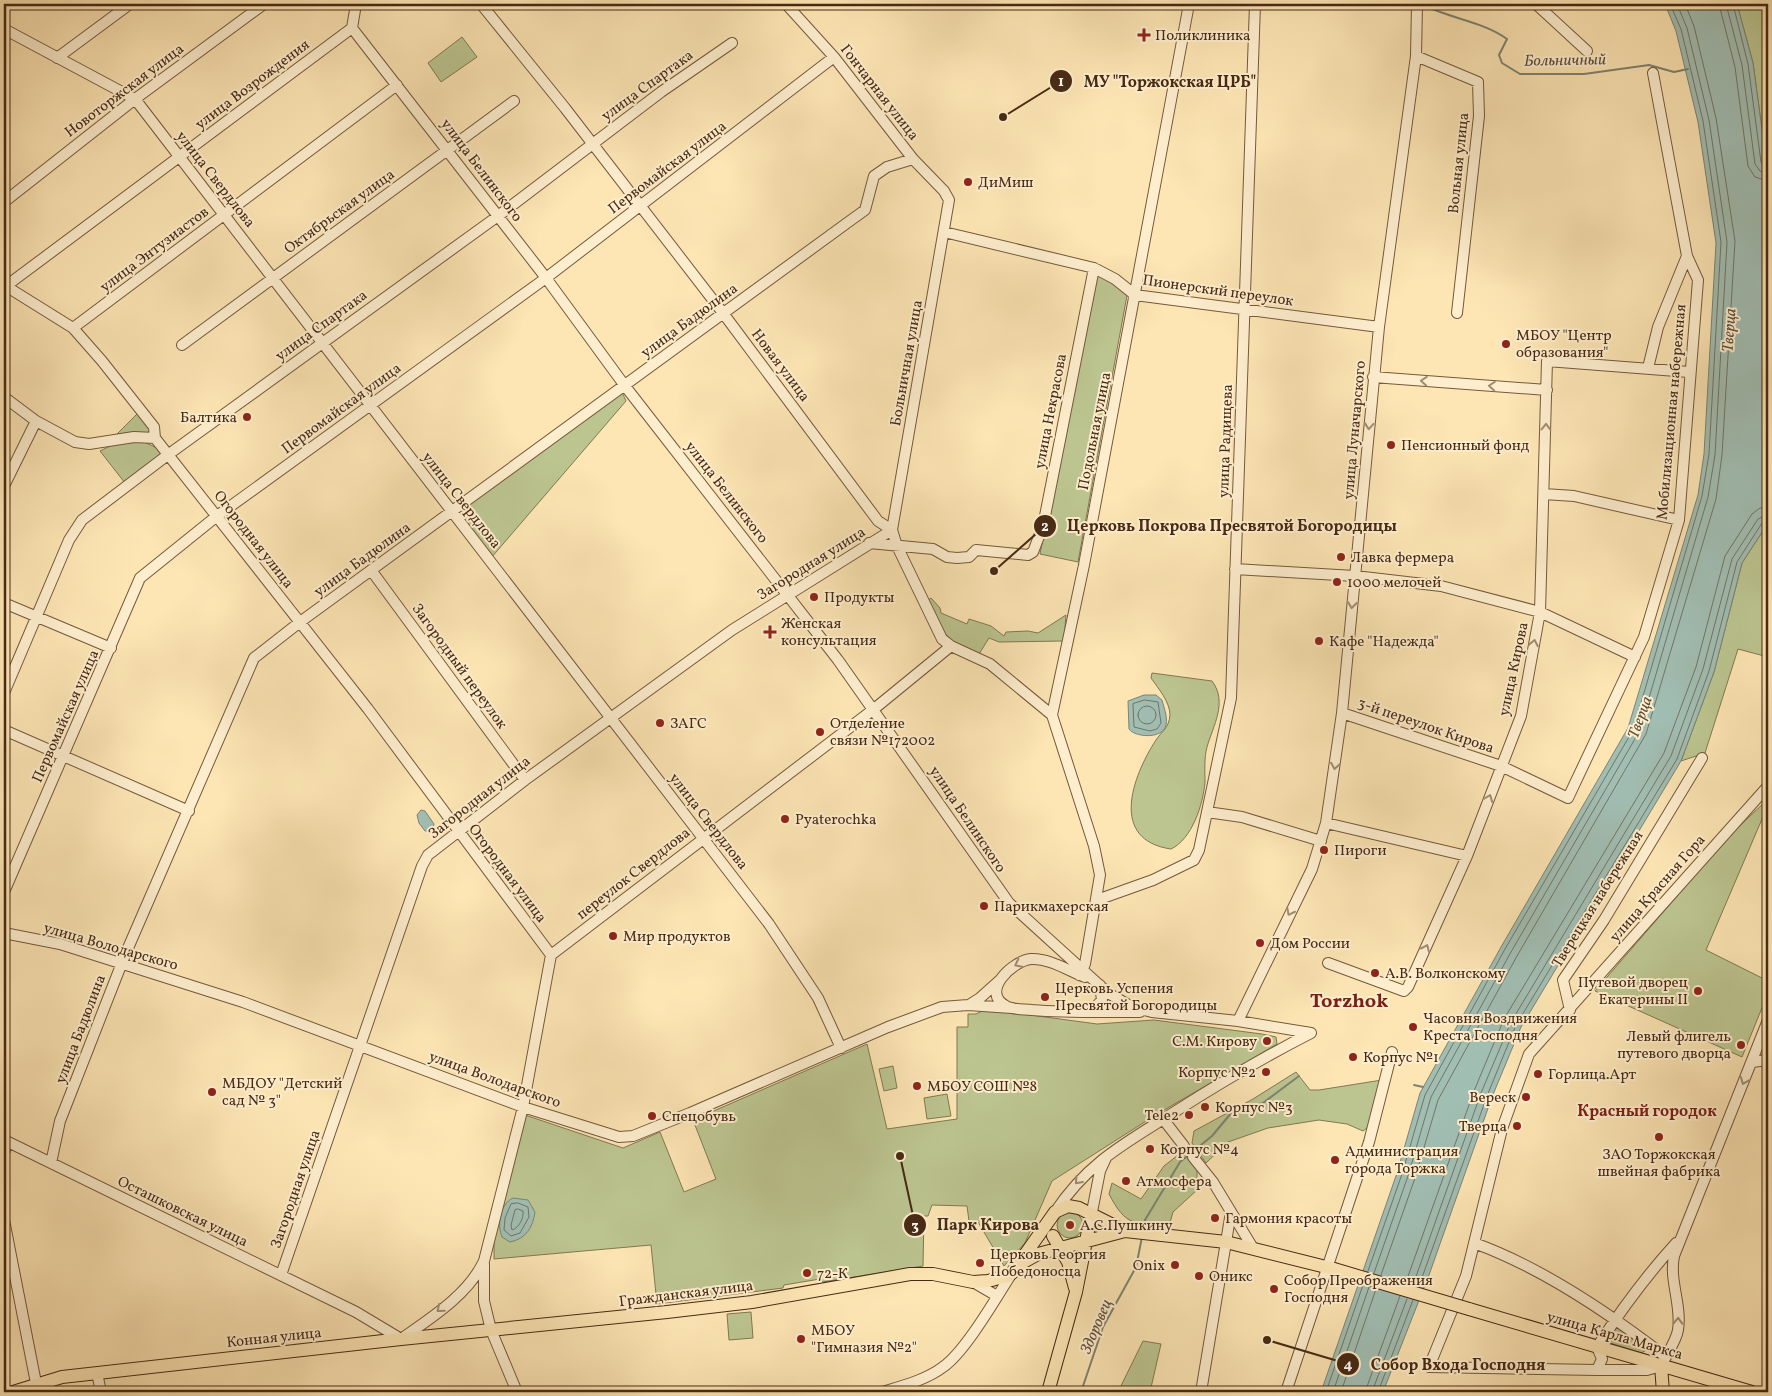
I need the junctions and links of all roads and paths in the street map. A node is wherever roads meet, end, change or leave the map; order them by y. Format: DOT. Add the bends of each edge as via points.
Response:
graph roads {
  1 [pos="130,4"];
  2 [pos="264,4"];
  3 [pos="356,4"];
  4 [pos="481,4"];
  5 [pos="786,4"];
  6 [pos="1189,4"];
  7 [pos="1255,4"];
  8 [pos="1417,4"];
  9 [pos="1536,4"];
  10 [pos="352,28"];
  11 [pos="4,29"];
  12 [pos="732,43"];
  13 [pos="1587,51"];
  14 [pos="1416,56"];
  15 [pos="834,57"];
  16 [pos="57,58"];
  17 [pos="1653,73"];
  18 [pos="396,84"];
  19 [pos="135,99"];
  20 [pos="514,101"];
  21 [pos="592,144"];
  22 [pos="448,150"];
  23 [pos="180,157"];
  24 [pos="913,159"];
  25 [pos="949,200"];
  26 [pos="4,202"];
  27 [pos="641,206"];
  28 [pos="225,215"];
  29 [pos="498,216"];
  30 [pos="944,232"];
  31 [pos="1687,256"];
  32 [pos="1094,268"];
  33 [pos="273,278"];
  34 [pos="546,278"];
  35 [pos="5,286"];
  36 [pos="1135,295"];
  37 [pos="1245,310"];
  38 [pos="1457,312"];
  39 [pos="723,313"];
  40 [pos="1379,327"];
  41 [pos="73,328"];
  42 [pos="323,343"];
  43 [pos="182,345"];
  44 [pos="1648,368"];
  45 [pos="1690,372"];
  46 [pos="1373,377"];
  47 [pos="625,386"];
  48 [pos="1547,390"];
  49 [pos="4,397"];
  50 [pos="371,406"];
  51 [pos="36,421"];
  52 [pos="155,438"];
  53 [pos="169,454"];
  54 [pos="4,486"];
  55 [pos="1544,494"];
  56 [pos="453,512"];
  57 [pos="217,516"];
  58 [pos="1679,520"];
  59 [pos="892,530"];
  60 [pos="869,543"];
  61 [pos="897,546"];
  62 [pos="1235,569"];
  63 [pos="371,570"];
  64 [pos="1355,576"];
  65 [pos="788,594"];
  66 [pos="4,603"];
  67 [pos="1540,612"];
  68 [pos="36,617"];
  69 [pos="300,622"];
  70 [pos="951,646"];
  71 [pos="111,648"];
  72 [pos="1635,657"];
  73 [pos="4,693"];
  74 [pos="874,709"];
  75 [pos="1342,713"];
  76 [pos="1052,715"];
  77 [pos="611,718"];
  78 [pos="4,730"];
  79 [pos="64,757"];
  80 [pos="1702,758"];
  81 [pos="1501,766"];
  82 [pos="525,780"];
  83 [pos="1768,786"];
  84 [pos="1568,798"];
  85 [pos="189,811"];
  86 [pos="1207,812"];
  87 [pos="1326,823"];
  88 [pos="458,830"];
  89 [pos="703,838"];
  90 [pos="1321,841"];
  91 [pos="1467,856"];
  92 [pos="4,892"];
  93 [pos="1097,900"];
  94 [pos="4,933"];
  95 [pos="551,955"];
  96 [pos="122,963"];
  97 [pos="1328,963"];
  98 [pos="1081,972"];
  99 [pos="1001,979"];
  100 [pos="1099,983"];
  101 [pos="968,1005"];
  102 [pos="1012,1008"];
  103 [pos="1570,1010"];
  104 [pos="1091,1012"];
  105 [pos="1152,1012"];
  106 [pos="1768,1020"];
  107 [pos="1238,1021"];
  108 [pos="360,1045"];
  109 [pos="840,1048"];
  110 [pos="1392,1052"];
  111 [pos="1768,1060"];
  112 [pos="1752,1062"];
  113 [pos="523,1107"];
  114 [pos="1163,1119"];
  115 [pos="5,1141"];
  116 [pos="1184,1146"];
  117 [pos="4,1153"];
  118 [pos="1108,1155"];
  119 [pos="1193,1157"];
  120 [pos="50,1162"];
  121 [pos="1096,1196"];
  122 [pos="1231,1212"];
  123 [pos="1053,1214"];
  124 [pos="4,1220"];
  125 [pos="1105,1222"];
  126 [pos="1084,1230"];
  127 [pos="1123,1232"];
  128 [pos="1053,1236"];
  129 [pos="1680,1238"];
  130 [pos="1226,1242"];
  131 [pos="1474,1243"];
  132 [pos="1060,1248"];
  133 [pos="1253,1248"];
  134 [pos="484,1261"];
  135 [pos="1331,1268"];
  136 [pos="1015,1270"];
  137 [pos="1080,1271"];
  138 [pos="281,1275"];
  139 [pos="973,1282"];
  140 [pos="463,1290"];
  141 [pos="1076,1292"];
  142 [pos="997,1296"];
  143 [pos="484,1301"];
  144 [pos="1616,1318"];
  145 [pos="425,1322"];
  146 [pos="491,1330"];
  147 [pos="432,1336"];
  148 [pos="402,1338"];
  149 [pos="1597,1348"];
  150 [pos="1663,1361"];
  151 [pos="1597,1370"];
  152 [pos="97,1374"];
  153 [pos="36,1383"];
  154 [pos="13,1392"];
  155 [pos="101,1392"];
  156 [pos="518,1392"];
  157 [pos="886,1392"];
  158 [pos="1048,1392"];
  159 [pos="1201,1392"];
  160 [pos="1286,1392"];
  161 [pos="1662,1392"];
  162 [pos="1752,1392"];
  1 -- 16 [label="street"];
  2 -- 19 [label="street, Новоторжская улица"];
  3 -- 10 [label="street"];
  4 -- 21 [label="street, Новая улица"];
  5 -- 15 [label="street, Гончарная улица"];
  6 -- 36 [label="street, Подольная улица"];
  7 -- 37 [label="street, улица Радищева"];
  8 -- 14 [label="street, улица Луначарского"];
  9 -- 13 [label="street"];
  10 -- 18 [label="street, улица Белинского"];
  10 -- 23 [label="street, улица Возрождения"];
  11 -- 16 [label="street, улица Свердлова"];
  12 -- 21 [label="street, улица Спартака"];
  14 -- 38 [label="street, Вольная улица" via="1478,82 1479,116"];
  14 -- 40 [label="street, улица Луначарского"];
  15 -- 24 [label="street, Гончарная улица"];
  15 -- 27 [label="street, Первомайская улица"];
  16 -- 19 [label="street, улица Свердлова"];
  17 -- 31 [label="street, Мобилизационная набережная"];
  18 -- 22 [label="street, улица Белинского"];
  18 -- 28 [label="street, улица Энтузиастов"];
  19 -- 23 [label="street, улица Свердлова"];
  19 -- 26 [label="street, Новоторжская улица"];
  20 -- 22 [label="street, Октябрьская улица"];
  21 -- 27 [label="street, Новая улица"];
  21 -- 29 [label="street, улица Спартака"];
  22 -- 29 [label="street, улица Белинского"];
  22 -- 33 [label="street, Октябрьская улица"];
  23 -- 28 [label="street, улица Свердлова"];
  23 -- 35 [label="street, улица Возрождения"];
  24 -- 25 [label="street, Гончарная улица"];
  24 -- 39 [label="street, улица Бадюлина" via="887,167 874,176 865,210"];
  25 -- 30 [label="street, Больничная улица"];
  27 -- 34 [label="street, Первомайская улица"];
  27 -- 39 [label="street, Новая улица"];
  28 -- 33 [label="street, улица Свердлова"];
  28 -- 41 [label="street, улица Энтузиастов"];
  29 -- 34 [label="street, улица Белинского"];
  29 -- 42 [label="street, улица Спартака"];
  30 -- 32 [label="street, Пионерский переулок"];
  30 -- 59 [label="street, Больничная улица"];
  31 -- 44 [label="street" via="1658,327"];
  31 -- 45 [label="street, Мобилизационная набережная" via="1698,280"];
  32 -- 36 [label="street, Пионерский переулок" via="1115,278"];
  32 -- 61 [label="street, улица Некрасова" via="1036,548 1028,555 976,550 968,557 957,558 947,557 933,549"];
  33 -- 42 [label="street, улица Свердлова"];
  33 -- 43 [label="street, Октябрьская улица"];
  34 -- 47 [label="street, улица Белинского"];
  34 -- 50 [label="street, Первомайская улица"];
  35 -- 41 [label="street, Огородная улица"];
  36 -- 37 [label="street, Пионерский переулок"];
  36 -- 76 [label="street, Подольная улица"];
  37 -- 40 [label="street, Пионерский переулок"];
  37 -- 62 [label="street, улица Радищева"];
  39 -- 47 [label="street, улица Бадюлина"];
  39 -- 59 [label="street, Новая улица" via="878,521"];
  40 -- 46 [label="street, улица Луначарского"];
  41 -- 52 [label="street, Огородная улица" via="144,413 154,427"];
  42 -- 50 [label="street, улица Свердлова"];
  42 -- 53 [label="street, улица Спартака"];
  44 -- 45 [label="street"];
  44 -- 48 [label="street" via="1547,361"];
  45 -- 58 [label="street, Мобилизационная набережная"];
  48 -- 46 [label="street, one-way"];
  46 -- 64 [label="street, улица Луначарского, one-way"];
  47 -- 56 [label="street, улица Бадюлина"];
  47 -- 65 [label="street, улица Белинского"];
  55 -- 48 [label="street, улица Кирова, one-way"];
  49 -- 51 [label="street"];
  50 -- 56 [label="street, улица Свердлова"];
  50 -- 57 [label="street, Первомайская улица"];
  51 -- 52 [label="street" via="75,442 90,444 134,437"];
  51 -- 54 [label="street"];
  52 -- 53 [label="street, Огородная улица"];
  53 -- 57 [label="street, Огородная улица"];
  53 -- 68 [label="street, улица Спартака" via="79,523"];
  55 -- 58 [label="street" via="1574,496"];
  55 -- 67 [label="street, улица Кирова"];
  56 -- 63 [label="street, улица Бадюлина"];
  56 -- 77 [label="street, улица Свердлова"];
  57 -- 69 [label="street, Огородная улица"];
  57 -- 71 [label="street, Первомайская улица" via="140,578"];
  58 -- 72 [label="street, Мобилизационная набережная"];
  59 -- 60 [label="street, Загородная улица"];
  59 -- 61 [label="street"];
  60 -- 61 [label="street"];
  60 -- 65 [label="street, Загородная улица"];
  61 -- 70 [label="street" via="942,639"];
  62 -- 64 [label="street"];
  62 -- 86 [label="street, улица Радищева" via="1231,698"];
  63 -- 69 [label="street, улица Бадюлина"];
  63 -- 82 [label="street, Загородный переулок"];
  64 -- 67 [label="street" via="1440,586"];
  64 -- 75 [label="street, улица Луначарского, one-way"];
  65 -- 74 [label="street, улица Белинского"];
  65 -- 77 [label="street, Загородная улица" via="732,630"];
  66 -- 68 [label="street"];
  67 -- 72 [label="street"];
  81 -- 67 [label="street, улица Кирова, one-way" via="1521,716"];
  68 -- 71 [label="street"];
  68 -- 73 [label="street, улица Спартака"];
  69 -- 85 [label="street, улица Бадюлина" via="254,658"];
  69 -- 88 [label="street, Огородная улица"];
  70 -- 74 [label="street, переулок Свердлова"];
  70 -- 76 [label="street" via="990,664"];
  71 -- 79 [label="street, Первомайская улица"];
  72 -- 84 [label="street, Мобилизационная набережная"];
  74 -- 89 [label="street, переулок Свердлова"];
  74 -- 98 [label="street, улица Белинского" via="1004,897"];
  75 -- 81 [label="street, 3-й переулок Кирова"];
  75 -- 87 [label="street, улица Луначарского, one-way"];
  76 -- 93 [label="street, Подольная улица" via="1094,846 1100,875"];
  77 -- 82 [label="street, Загородная улица"];
  77 -- 89 [label="street, улица Свердлова"];
  78 -- 79 [label="street"];
  79 -- 85 [label="street"];
  79 -- 92 [label="street, Первомайская улица"];
  80 -- 103 [label="street, Тверецкая набережная" via="1604,920 1563,980"];
  81 -- 84 [label="street, 3-й переулок Кирова"];
  91 -- 81 [label="street, улица Кирова, one-way"];
  82 -- 88 [label="street, Загородная улица"];
  83 -- 103 [label="street, улица Красная Гора"];
  85 -- 96 [label="street, улица Бадюлина"];
  86 -- 90 [label="street" via="1242,817"];
  86 -- 93 [label="street, улица Радищева" via="1194,860 1153,880"];
  87 -- 90 [label="street, улица Луначарского"];
  87 -- 91 [label="street"];
  88 -- 95 [label="street, Огородная улица"];
  88 -- 108 [label="street, Загородная улица" via="428,855 422,866"];
  89 -- 95 [label="street, переулок Свердлова"];
  89 -- 109 [label="street, улица Свердлова" via="796,963 818,998"];
  90 -- 107 [label="street, улица Луначарского, one-way" via="1312,869"];
  97 -- 91 [label="street, улица Кирова, one-way" via="1404,991"];
  93 -- 98 [label="street, Подольная улица"];
  94 -- 96 [label="street, улица Володарского" via="60,944"];
  95 -- 113 [label="street"];
  96 -- 108 [label="street, улица Володарского" via="243,1002"];
  96 -- 120 [label="street, улица Бадюлина" via="60,1121"];
  98 -- 99 [label="street, one-way" via="1031,959 1016,964"];
  98 -- 100 [label="street, улица Белинского"];
  99 -- 101 [label="street"];
  99 -- 102 [label="street" via="998,996 1002,1003"];
  100 -- 104 [label="street" via="1102,1000"];
  100 -- 105 [label="street, улица Белинского" via="1126,1004"];
  101 -- 102 [label="street, улица Володарского"];
  101 -- 109 [label="street, улица Володарского" via="942,1007"];
  102 -- 104 [label="street, улица Володарского"];
  103 -- 131 [label="street" via="1527,1053 1502,1129"];
  104 -- 105 [label="street, улица Володарского"];
  105 -- 107 [label="street"];
  106 -- 112 [label="street"];
  107 -- 114 [label="street" via="1311,1033 1229,1077"];
  108 -- 113 [label="street, улица Володарского"];
  108 -- 138 [label="street, Загородная улица"];
  109 -- 113 [label="street, улица Володарского" via="628,1137 614,1137"];
  110 -- 135 [label="street"];
  111 -- 112 [label="street"];
  112 -- 129 [label="street, one-way"];
  113 -- 134 [label="street, Конная улица"];
  114 -- 116 [label="street"];
  114 -- 118 [label="street"];
  115 -- 117 [label="street"];
  115 -- 120 [label="street, Осташковская улица"];
  118 -- 121 [label="street" via="1101,1168"];
  118 -- 123 [label="street, one-way" via="1082,1176"];
  119 -- 122 [label="street"];
  120 -- 138 [label="street, Осташковская улица"];
  121 -- 125 [label="street"];
  121 -- 126 [label="street"];
  122 -- 130 [label="street"];
  122 -- 133 [label="street"];
  123 -- 126 [label="main road" via="1066,1206"];
  123 -- 128 [label="main road" via="1050,1226"];
  123 -- 136 [label="main road"];
  124 -- 153 [label="street"];
  125 -- 126 [label="main road"];
  125 -- 127 [label="main road"];
  126 -- 127 [label="main road"];
  126 -- 128 [label="main road" via="1062,1243"];
  126 -- 132 [label="main road, Гражданская улица"];
  126 -- 137 [label="main road"];
  127 -- 130 [label="main road" via="1151,1232"];
  127 -- 137 [label="main road" via="1093,1249"];
  128 -- 132 [label="main road"];
  129 -- 144 [label="street" via="1643,1280"];
  150 -- 129 [label="street, one-way" via="1678,1330 1672,1272"];
  130 -- 133 [label="main road"];
  130 -- 159 [label="street"];
  131 -- 144 [label="street, улица Карла Маркса" via="1504,1253"];
  131 -- 151 [label="street" via="1466,1276 1429,1367"];
  132 -- 136 [label="main road, Гражданская улица" via="1034,1256"];
  132 -- 141 [label="main road" via="1072,1272"];
  133 -- 135 [label="main road"];
  134 -- 140 [label="street, Конная улица"];
  134 -- 143 [label="street, Конная улица"];
  135 -- 149 [label="main road, улица Карла Маркса, bridge"];
  135 -- 160 [label="street"];
  136 -- 139 [label="main road, Гражданская улица" via="993,1280"];
  136 -- 142 [label="street"];
  137 -- 141 [label="main road"];
  138 -- 148 [label="street, Осташковская улица"];
  139 -- 142 [label="street, Гражданская улица"];
  139 -- 146 [label="main road, Гражданская улица" via="933,1274 910,1274 752,1302"];
  140 -- 143 [label="street" via="474,1290"];
  140 -- 145 [label="street, Конная улица, one-way"];
  141 -- 158 [label="main road"];
  142 -- 157 [label="street" via="957,1354 944,1367"];
  143 -- 146 [label="street, Конная улица"];
  144 -- 149 [label="street"];
  144 -- 150 [label="street, улица Карла Маркса"];
  145 -- 147 [label="street" via="426,1330"];
  145 -- 148 [label="street, Конная улица"];
  146 -- 147 [label="main road, Гражданская улица"];
  146 -- 156 [label="street, Конная улица"];
  147 -- 148 [label="main road, Гражданская улица"];
  148 -- 152 [label="main road, Конная улица"];
  149 -- 150 [label="main road, улица Карла Маркса"];
  149 -- 151 [label="street" via="1602,1359"];
  150 -- 151 [label="street" via="1648,1370"];
  150 -- 161 [label="main road"];
  150 -- 162 [label="main road, улица Карла Маркса"];
  152 -- 153 [label="main road, Конная улица"];
  152 -- 155 [label="street"];
  153 -- 154 [label="main road, Конная улица"];
}
